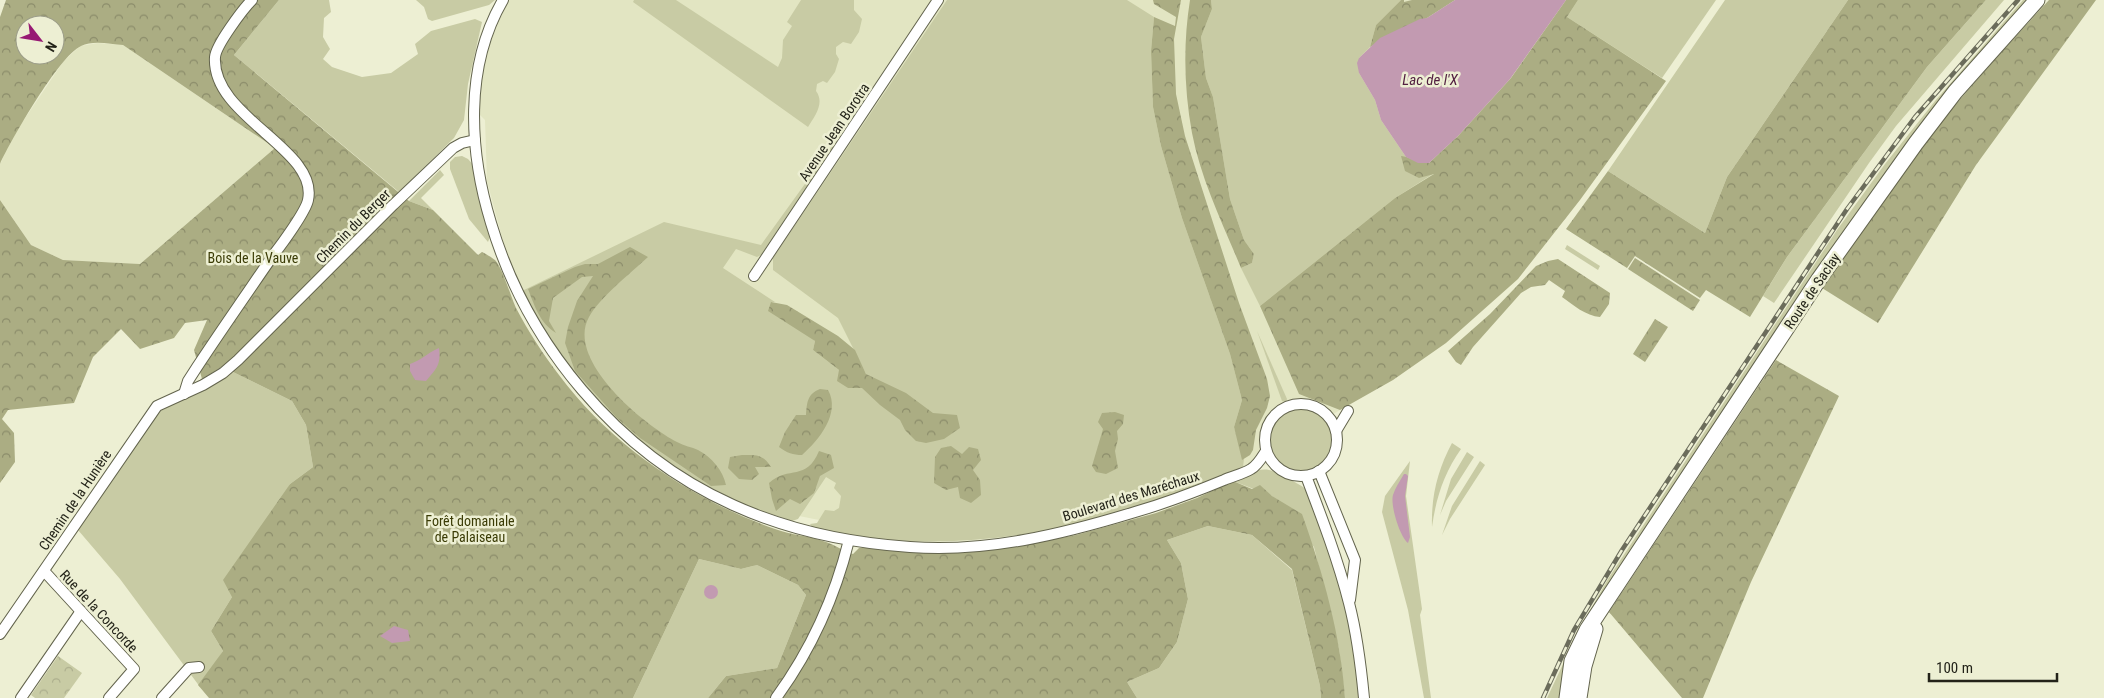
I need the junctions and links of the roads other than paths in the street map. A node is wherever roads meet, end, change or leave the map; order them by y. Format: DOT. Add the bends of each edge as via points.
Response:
graph roads {
  1 [pos="252,0"];
  2 [pos="503,0"];
  3 [pos="2038,0"];
  4 [pos="935,1"];
  5 [pos="475,140"];
  6 [pos="754,276"];
  7 [pos="184,394"];
  8 [pos="1325,413"];
  9 [pos="1336,431"];
  10 [pos="1266,451"];
  11 [pos="1253,468"];
  12 [pos="1280,470"];
  13 [pos="1319,471"];
  14 [pos="1306,476"];
  15 [pos="849,540"];
  16 [pos="44,571"];
  17 [pos="1609,598"];
  18 [pos="1349,604"];
  19 [pos="81,611"];
  20 [pos="0,634"];
  21 [pos="199,667"];
  22 [pos="21,698"];
  23 [pos="109,698"];
  24 [pos="162,698"];
  25 [pos="776,698"];
  26 [pos="1364,698"];
  27 [pos="1567,698"];
  28 [pos="1579,698"];
  1 -- 7 [label="street" via="236,19 215,55 218,79 233,104 298,164 307,184 308,200 291,231 188,381"];
  2 -- 5 [label="street, Boulevard des Maréchaux" via="479,61 474,103"];
  3 -- 17 [label="main road, Route de Saclay" via="1968,77 1916,143 1803,303"];
  4 -- 6 [label="street, Avenue Jean Borotra"];
  5 -- 7 [label="street, Chemin du Berger" via="453,148 238,360 223,373"];
  5 -- 15 [label="street, Boulevard des Maréchaux" via="488,214 509,275 543,339 587,396 641,447 706,491 732,505 778,522"];
  7 -- 16 [label="street, Chemin de la Hunière" via="163,402 152,412"];
  8 -- 9 [label="street"];
  8 -- 9 [label="street" via="1348,411"];
  8 -- 10 [label="street" via="1304,404 1280,410 1268,424 1264,442"];
  9 -- 13 [label="street" via="1334,454"];
  10 -- 11 [label="street"];
  10 -- 12 [label="street"];
  11 -- 12 [label="street, Boulevard des Maréchaux"];
  11 -- 15 [label="street, Boulevard des Maréchaux" via="1164,504 1094,525 1032,538 950,548"];
  12 -- 14 [label="street"];
  13 -- 14 [label="street"];
  13 -- 18 [label="street" via="1355,560"];
  14 -- 18 [label="street" via="1334,551"];
  15 -- 25 [label="street" via="842,570 817,631"];
  16 -- 19 [label="street, Rue de la Concorde"];
  16 -- 20 [label="street, Chemin de la Hunière"];
  17 -- 27 [label="main road, Route de Saclay" via="1575,653 1568,676"];
  17 -- 28 [label="main road, Route de Saclay" via="1587,655"];
  18 -- 26 [label="street" via="1360,656"];
  19 -- 22 [label="street"];
  19 -- 23 [label="street, Rue de la Concorde" via="134,669"];
  21 -- 24 [label="street" via="189,668"];
}
